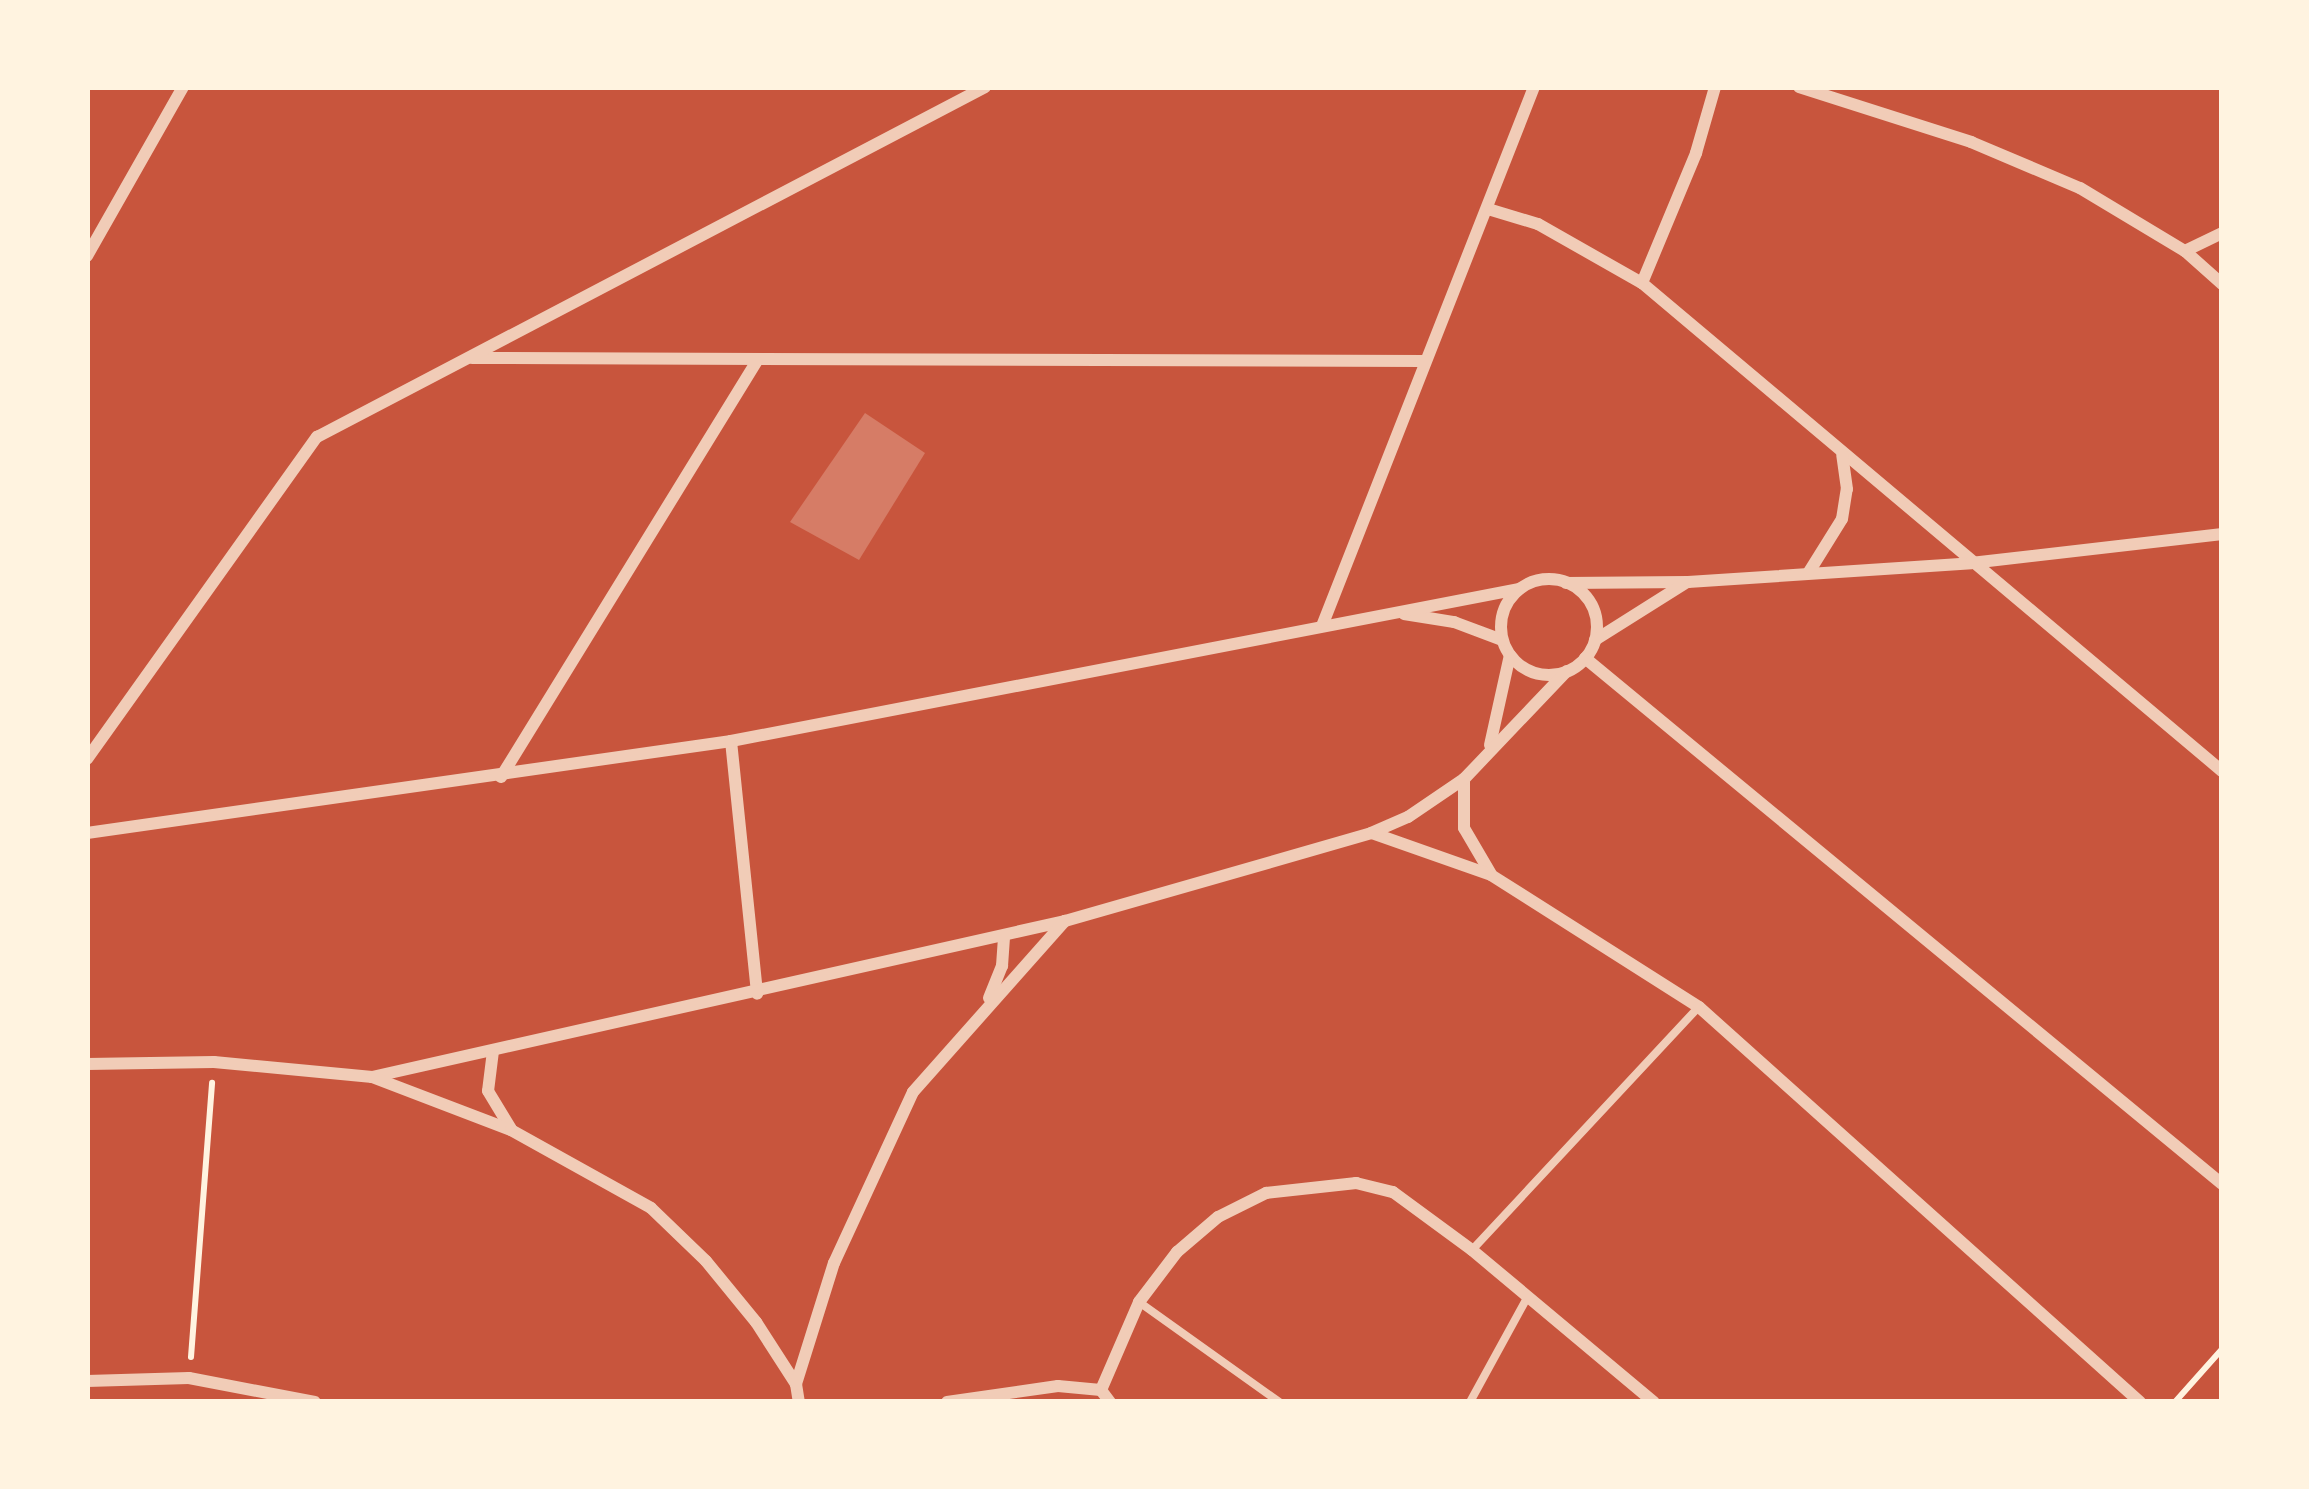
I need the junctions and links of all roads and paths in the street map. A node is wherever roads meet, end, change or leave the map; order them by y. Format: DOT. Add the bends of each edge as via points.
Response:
graph roads {
  1 [pos="183,87"];
  2 [pos="985,87"];
  3 [pos="1534,87"];
  4 [pos="1715,87"];
  5 [pos="1798,87"];
  6 [pos="1488,209"];
  7 [pos="2222,233"];
  8 [pos="2185,251"];
  9 [pos="87,256"];
  10 [pos="1642,283"];
  11 [pos="2222,284"];
  12 [pos="471,358"];
  13 [pos="1424,361"];
  14 [pos="755,362"];
  15 [pos="1842,454"];
  16 [pos="2222,534"];
  17 [pos="1971,563"];
  18 [pos="1808,572"];
  19 [pos="1688,582"];
  20 [pos="1566,583"];
  21 [pos="1519,589"];
  22 [pos="1391,613"];
  23 [pos="1322,626"];
  24 [pos="1502,640"];
  25 [pos="1594,640"];
  26 [pos="1510,655"];
  27 [pos="1585,658"];
  28 [pos="1568,671"];
  29 [pos="731,741"];
  30 [pos="1487,752"];
  31 [pos="87,759"];
  32 [pos="2222,771"];
  33 [pos="501,777"];
  34 [pos="1464,779"];
  35 [pos="87,833"];
  36 [pos="1372,833"];
  37 [pos="1492,874"];
  38 [pos="1065,921"];
  39 [pos="1004,937"];
  40 [pos="758,994"];
  41 [pos="1699,1006"];
  42 [pos="984,1010"];
  43 [pos="493,1052"];
  44 [pos="214,1062"];
  45 [pos="87,1064"];
  46 [pos="372,1077"];
  47 [pos="512,1130"];
  48 [pos="2222,1184"];
  49 [pos="1472,1250"];
  50 [pos="1528,1296"];
  51 [pos="1139,1302"];
  52 [pos="2222,1349"];
  53 [pos="189,1378"];
  54 [pos="87,1382"];
  55 [pos="796,1384"];
  56 [pos="1106,1396"];
  57 [pos="315,1402"];
  58 [pos="799,1402"];
  59 [pos="946,1402"];
  60 [pos="1279,1402"];
  61 [pos="1470,1402"];
  62 [pos="1654,1402"];
  63 [pos="2140,1402"];
  64 [pos="2175,1402"];
  1 -- 9 [label="street"];
  2 -- 12 [label="street"];
  3 -- 6 [label="street"];
  4 -- 10 [label="street"];
  5 -- 8 [label="street" via="1971,142 2080,188"];
  6 -- 10 [label="street" via="1538,224"];
  6 -- 13 [label="street"];
  7 -- 8 [label="street"];
  8 -- 11 [label="street"];
  10 -- 15 [label="street"];
  12 -- 14 [label="street"];
  12 -- 31 [label="street" via="317,437"];
  13 -- 14 [label="street"];
  13 -- 23 [label="street"];
  14 -- 33 [label="street"];
  15 -- 17 [label="street"];
  15 -- 18 [label="street" via="1841,519"];
  16 -- 17 [label="street"];
  17 -- 18 [label="street"];
  17 -- 32 [label="street"];
  18 -- 19 [label="street"];
  19 -- 20 [label="street"];
  19 -- 25 [label="street"];
  20 -- 21 [label="street" via="1542,579"];
  20 -- 25 [label="street" via="1588,600"];
  21 -- 22 [label="street"];
  21 -- 24 [label="street" via="1504,608"];
  22 -- 23 [label="street"];
  22 -- 24 [label="street" via="1454,622"];
  23 -- 29 [label="street"];
  24 -- 26 [label="street"];
  25 -- 27 [label="street"];
  26 -- 28 [label="street" via="1536,674"];
  26 -- 30 [label="street"];
  27 -- 28 [label="street"];
  27 -- 48 [label="street"];
  28 -- 30 [label="street"];
  29 -- 33 [label="street"];
  29 -- 40 [label="street"];
  30 -- 34 [label="street"];
  33 -- 35 [label="street"];
  34 -- 36 [label="street"];
  34 -- 37 [label="street" via="1464,828"];
  36 -- 37 [label="street"];
  36 -- 38 [label="street"];
  37 -- 41 [label="street"];
  38 -- 39 [label="street"];
  38 -- 42 [label="street"];
  39 -- 40 [label="street"];
  39 -- 42 [label="street"];
  40 -- 43 [label="street"];
  41 -- 49 [label="lane"];
  41 -- 63 [label="street"];
  42 -- 55 [label="street" via="913,1092 834,1263"];
  43 -- 46 [label="street"];
  43 -- 47 [label="street" via="488,1091"];
  44 -- 45 [label="street"];
  44 -- 46 [label="street"];
  44 -- 53 [label="path"];
  46 -- 47 [label="street"];
  47 -- 55 [label="street" via="651,1208 718,1276"];
  49 -- 50 [label="street"];
  49 -- 51 [label="street" via="1393,1192 1312,1184 1266,1193 1218,1217"];
  50 -- 61 [label="lane"];
  50 -- 62 [label="street"];
  51 -- 56 [label="street"];
  51 -- 60 [label="lane"];
  52 -- 64 [label="path"];
  53 -- 54 [label="street"];
  53 -- 57 [label="street"];
  55 -- 58 [label="street"];
  56 -- 59 [label="street" via="1058,1386"];
}
